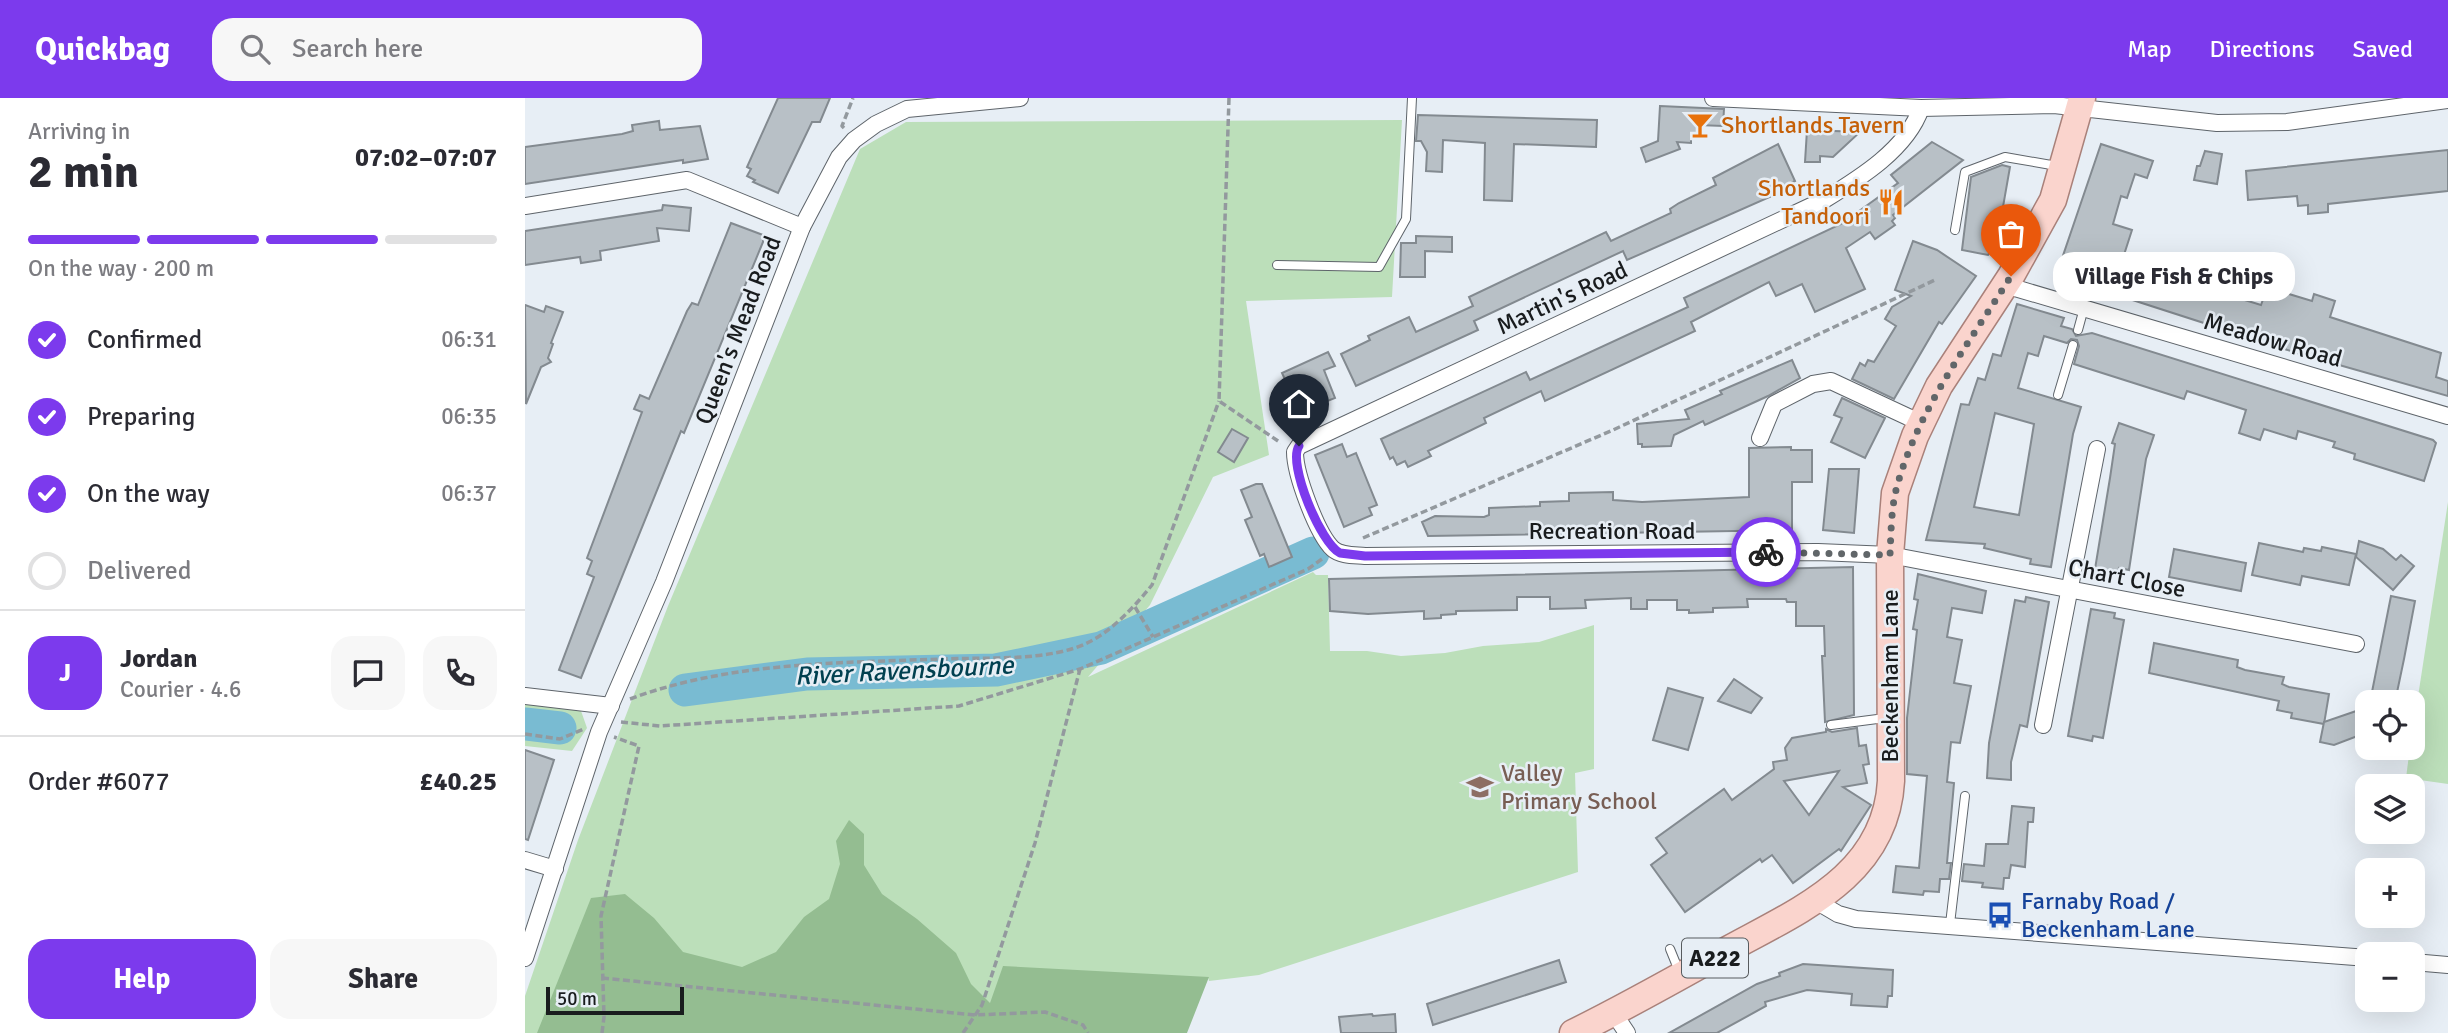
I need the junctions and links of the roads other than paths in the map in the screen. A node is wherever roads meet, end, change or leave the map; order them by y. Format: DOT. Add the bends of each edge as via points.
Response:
graph roads {
  1 [pos="1020,98"];
  2 [pos="1412,98"];
  3 [pos="1713,98"];
  4 [pos="2448,100"];
  5 [pos="2080,102"];
  6 [pos="1921,108"];
  7 [pos="2064,167"];
  8 [pos="525,206"];
  9 [pos="803,227"];
  10 [pos="1955,230"];
  11 [pos="1277,265"];
  12 [pos="2005,285"];
  13 [pos="2084,309"];
  14 [pos="2078,330"];
  15 [pos="2073,345"];
  16 [pos="2058,396"];
  17 [pos="2448,416"];
  18 [pos="1921,423"];
  19 [pos="1760,438"];
  20 [pos="2097,449"];
  21 [pos="1335,550"];
  22 [pos="1890,555"];
  23 [pos="2069,590"];
  24 [pos="2356,644"];
  25 [pos="525,696"];
  26 [pos="1888,717"];
  27 [pos="605,720"];
  28 [pos="1831,725"];
  29 [pos="2043,725"];
  30 [pos="1965,796"];
  31 [pos="525,860"];
  32 [pos="555,869"];
  33 [pos="1815,901"];
  34 [pos="1950,924"];
  35 [pos="1669,949"];
  36 [pos="2355,957"];
  37 [pos="525,958"];
  38 [pos="2425,963"];
  39 [pos="2448,965"];
  40 [pos="1682,977"];
  41 [pos="1620,1023"];
  42 [pos="1573,1033"];
  1 -- 9 [label="street, Queen's Mead Road" via="907,109 876,124 839,157"];
  2 -- 11 [label="lane" via="1406,219 1378,267"];
  3 -- 6 [label="street"];
  4 -- 5 [label="street" via="2287,122 2217,123"];
  5 -- 6 [label="street"];
  5 -- 7 [label="main road, Beckenham Lane / A222"];
  6 -- 21 [label="street, Martin's Road" via="1912,131 1824,200 1299,446 1295,452 1297,472"];
  7 -- 10 [label="lane" via="2005,157 1965,172"];
  7 -- 12 [label="main road, Beckenham Lane / A222" via="2038,231"];
  8 -- 9 [label="street" via="687,180"];
  9 -- 27 [label="street, Queen's Mead Road"];
  12 -- 13 [label="street, Meadow Road"];
  12 -- 18 [label="main road, Beckenham Lane / A222" via="1939,386"];
  13 -- 14 [label="lane"];
  13 -- 17 [label="street, Meadow Road"];
  15 -- 16 [label="lane"];
  18 -- 19 [label="street" via="1831,381 1822,381 1774,404"];
  18 -- 22 [label="main road, Beckenham Lane / A222" via="1895,493"];
  20 -- 23 [label="street"];
  21 -- 22 [label="street, Recreation Road" via="1365,556"];
  22 -- 23 [label="street, Chart Close"];
  22 -- 26 [label="main road, Beckenham Lane / A222"];
  23 -- 24 [label="street, Chart Close"];
  23 -- 29 [label="street"];
  25 -- 27 [label="street"];
  26 -- 28 [label="lane"];
  26 -- 33 [label="main road, Beckenham Lane / A222" via="1891,781 1885,820 1861,859"];
  27 -- 32 [label="street, Queen's Mead Road"];
  30 -- 34 [label="lane"];
  31 -- 32 [label="street"];
  32 -- 37 [label="street, Queen's Mead Road"];
  33 -- 34 [label="street" via="1849,918"];
  33 -- 40 [label="main road, Beckenham Lane / A222"];
  34 -- 36 [label="street"];
  35 -- 40 [label="lane"];
  38 -- 39 [label="street"];
  40 -- 41 [label="main road, Beckenham Lane / A222"];
  41 -- 42 [label="main road, Beckenham Lane / A222"];
}
